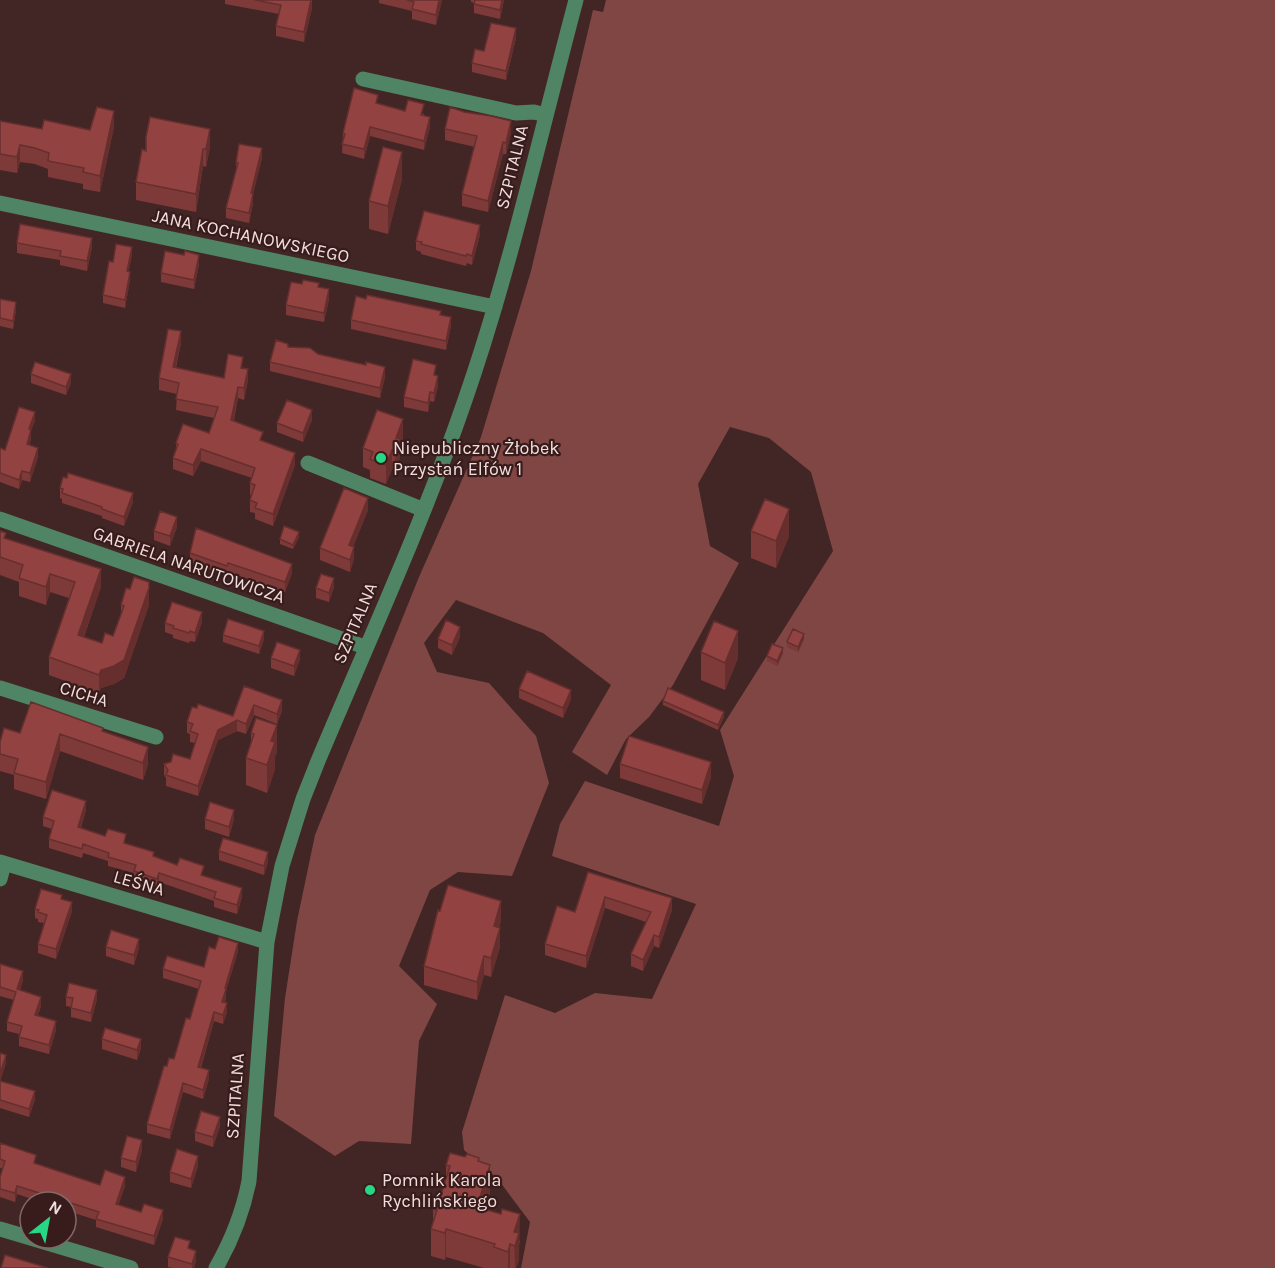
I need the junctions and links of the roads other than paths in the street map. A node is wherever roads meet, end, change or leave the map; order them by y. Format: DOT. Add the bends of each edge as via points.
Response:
graph roads {
  1 [pos="576,0"];
  2 [pos="363,79"];
  3 [pos="546,115"];
  4 [pos="0,204"];
  5 [pos="495,307"];
  6 [pos="308,463"];
  7 [pos="424,510"];
  8 [pos="0,519"];
  9 [pos="365,647"];
  10 [pos="0,688"];
  11 [pos="156,737"];
  12 [pos="2,868"];
  13 [pos="267,942"];
  14 [pos="0,1229"];
  15 [pos="131,1268"];
  16 [pos="216,1268"];
  1 -- 3 [label="street, SZPITALNA"];
  2 -- 3 [label="street" via="516,113"];
  3 -- 5 [label="street, SZPITALNA"];
  4 -- 5 [label="street, JANA KOCHANOWSKIEGO"];
  5 -- 7 [label="street, SZPITALNA"];
  6 -- 7 [label="street"];
  7 -- 9 [label="street, SZPITALNA"];
  8 -- 9 [label="street, GABRIELA NARUTOWICZA"];
  9 -- 13 [label="street, SZPITALNA" via="303,799 282,866"];
  10 -- 11 [label="street, CICHA"];
  12 -- 13 [label="street, LEŚNA"];
  13 -- 16 [label="street, SZPITALNA" via="249,1181 237,1225"];
  14 -- 15 [label="street"];
}
